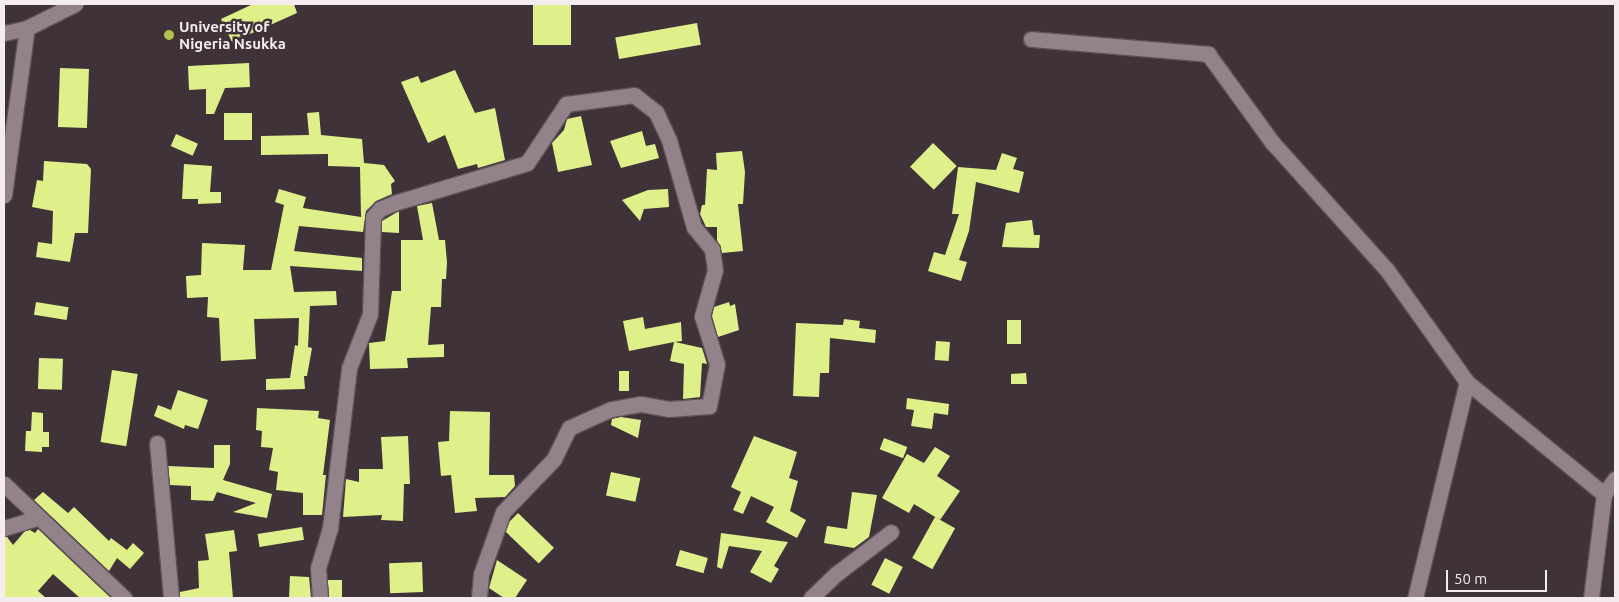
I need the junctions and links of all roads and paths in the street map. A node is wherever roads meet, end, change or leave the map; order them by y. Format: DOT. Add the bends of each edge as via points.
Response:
graph roads {
  1 [pos="75,4"];
  2 [pos="27,28"];
  3 [pos="4,33"];
  4 [pos="1031,39"];
  5 [pos="4,195"];
  6 [pos="1466,382"];
  7 [pos="157,443"];
  8 [pos="1615,479"];
  9 [pos="4,484"];
  10 [pos="1604,494"];
  11 [pos="37,518"];
  12 [pos="4,528"];
  13 [pos="892,532"];
  14 [pos="124,598"];
  15 [pos="171,598"];
  16 [pos="320,598"];
  17 [pos="479,598"];
  18 [pos="811,598"];
  19 [pos="1415,598"];
  20 [pos="1591,598"];
  1 -- 2 [label="street"];
  2 -- 3 [label="street"];
  2 -- 5 [label="street"];
  4 -- 6 [label="street" via="1208,54 1272,142 1388,270"];
  6 -- 10 [label="street"];
  6 -- 19 [label="street"];
  7 -- 15 [label="street"];
  8 -- 10 [label="street"];
  9 -- 11 [label="street"];
  10 -- 20 [label="street"];
  11 -- 12 [label="street"];
  11 -- 14 [label="street"];
  13 -- 18 [label="street" via="836,574"];
  16 -- 17 [label="street" via="318,568 330,528 349,368 370,314 373,217 380,209 394,203 527,163 566,104 634,95 656,112 669,140 694,227 712,249 716,270 702,316 717,364 709,406 669,410 633,405 596,414 569,428 554,459 503,512 480,574"];
}
